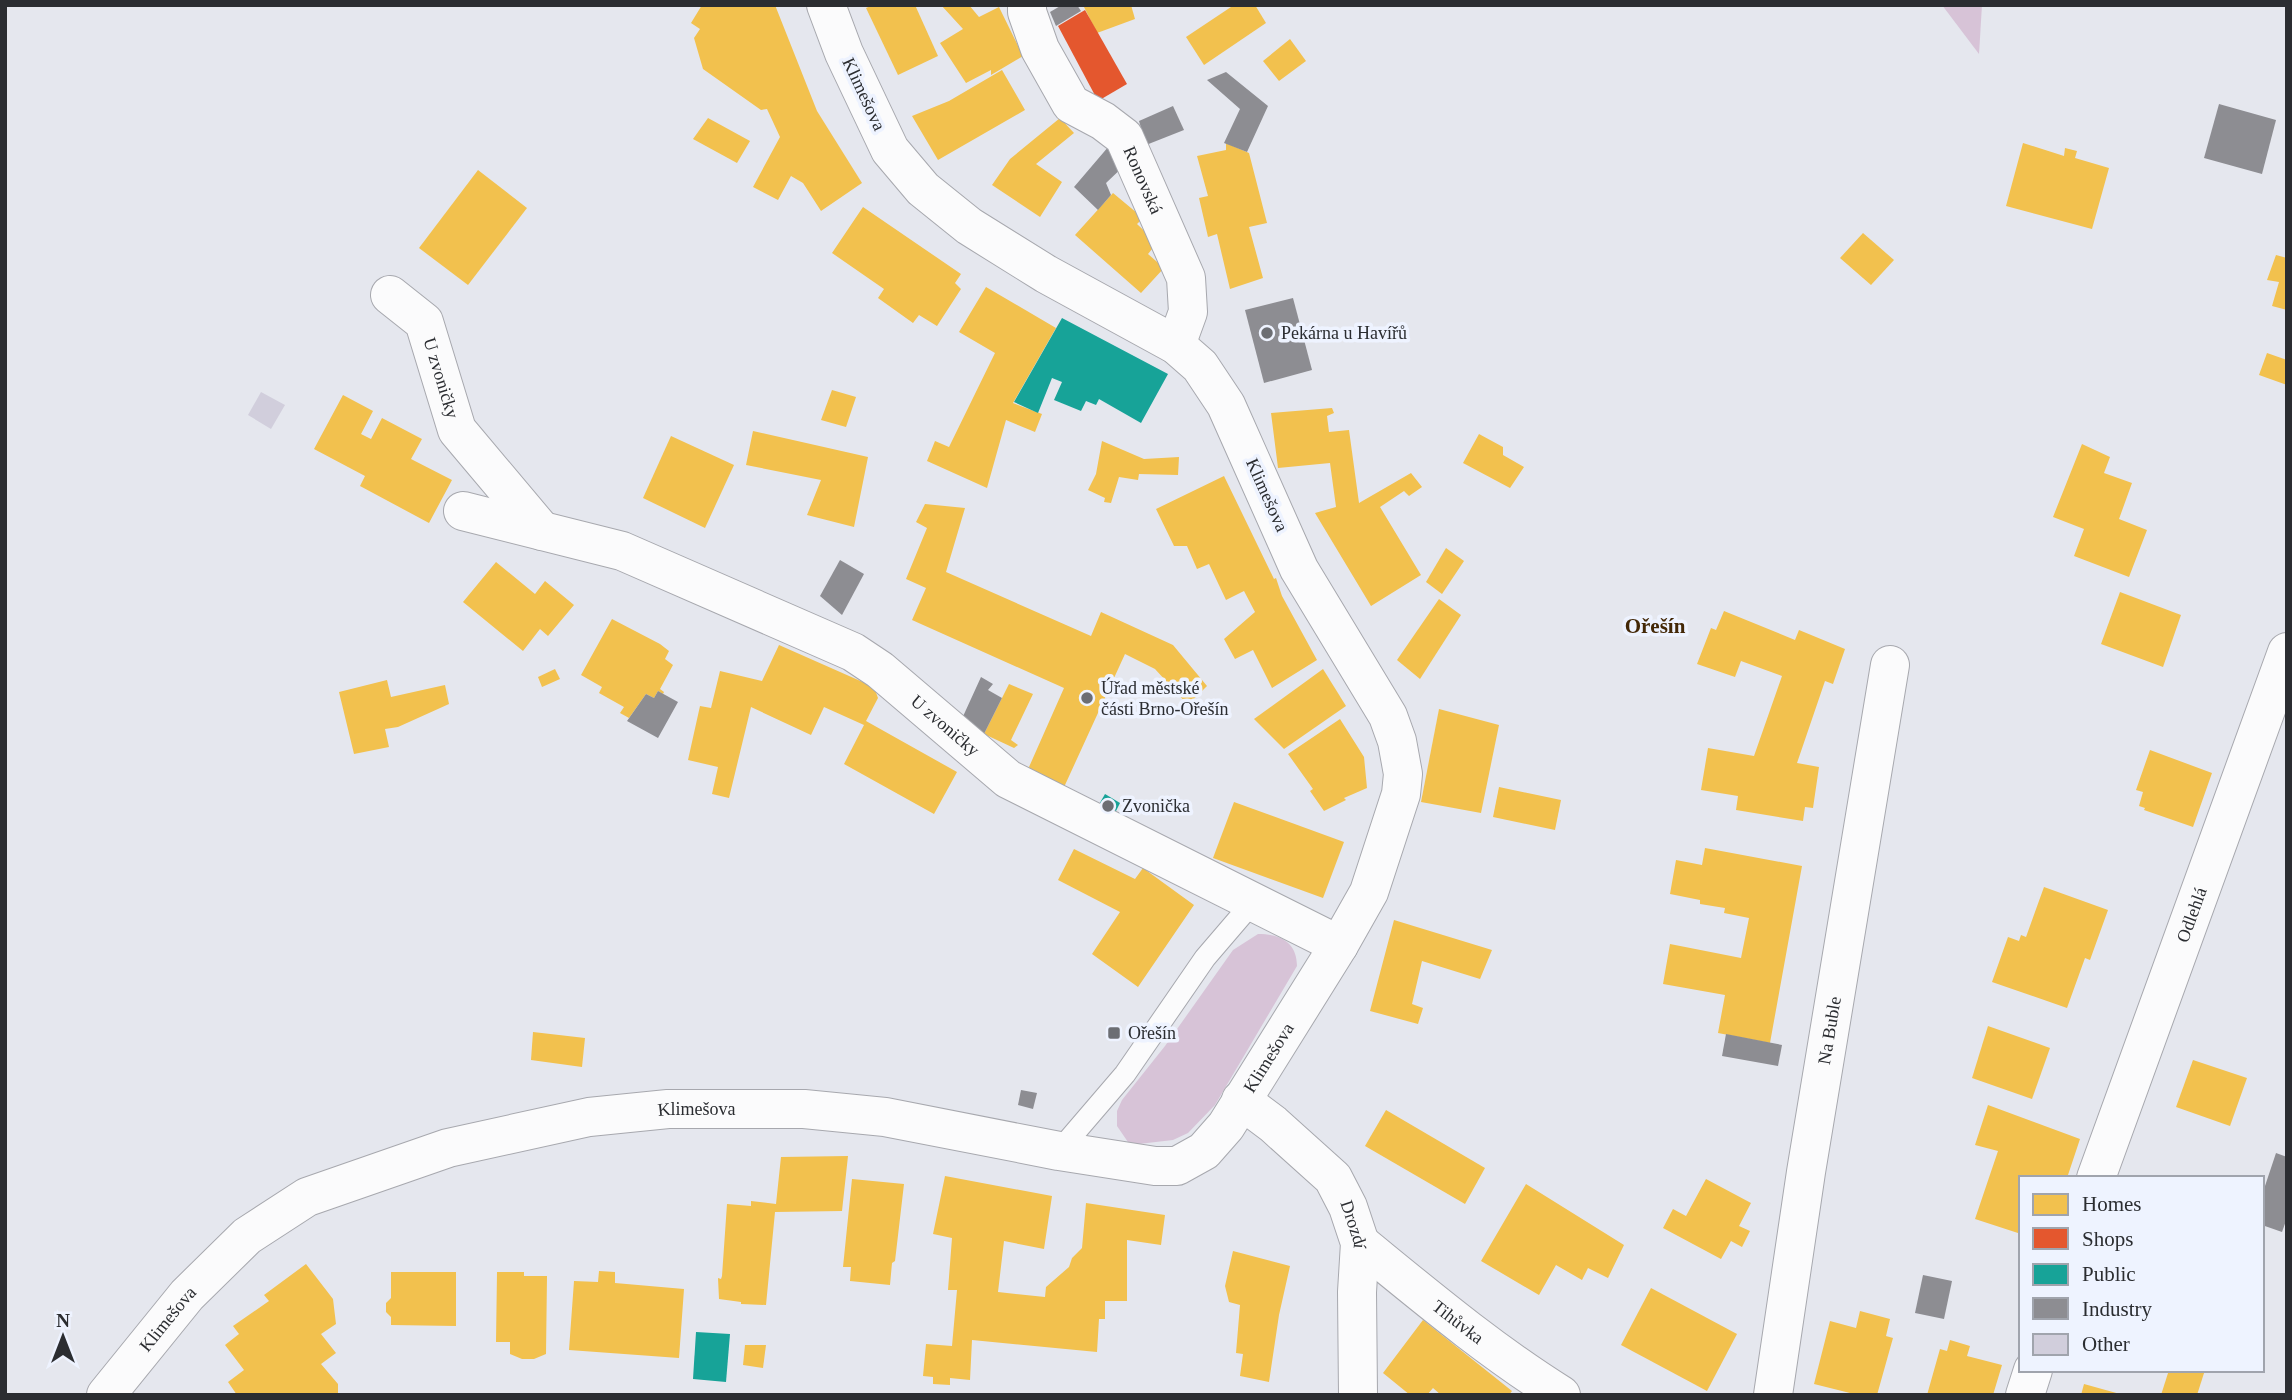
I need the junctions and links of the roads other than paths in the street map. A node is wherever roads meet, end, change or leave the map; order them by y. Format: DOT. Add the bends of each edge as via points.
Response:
graph roads {
  1 [pos="826,5"];
  2 [pos="1027,5"];
  3 [pos="390,295"];
  4 [pos="1176,345"];
  5 [pos="463,511"];
  6 [pos="542,531"];
  7 [pos="2287,652"];
  8 [pos="1890,665"];
  9 [pos="1252,902"];
  10 [pos="1339,946"];
  11 [pos="1241,1100"];
  12 [pos="1059,1151"];
  13 [pos="2097,1176"];
  14 [pos="1360,1242"];
  15 [pos="2032,1372"];
  16 [pos="106,1395"];
  17 [pos="1358,1395"];
  18 [pos="1561,1395"];
  19 [pos="1773,1395"];
  20 [pos="2025,1395"];
  1 -- 4 [label="street, Klimešova" via="890,150 923,189 969,226 1046,274"];
  2 -- 4 [label="street, Ronovská" via="1040,49 1071,104 1124,137 1186,278 1188,312"];
  3 -- 6 [label="street, U zvoničky" via="424,322 457,430"];
  4 -- 10 [label="street, Klimešova" via="1200,366 1226,405 1299,569 1388,716 1397,741 1401,794 1369,892"];
  5 -- 6 [label="street, U zvoničky"];
  6 -- 9 [label="street, U zvoničky" via="622,551 853,652 1008,779"];
  7 -- 13 [label="street, Odlehlá"];
  8 -- 19 [label="street, Na Buble"];
  9 -- 10 [label="street, U zvoničky"];
  9 -- 12 [label="lane" via="1205,958 1125,1074"];
  10 -- 11 [label="street, Klimešova"];
  11 -- 12 [label="street, Klimešova" via="1204,1151 1177,1166"];
  11 -- 14 [label="street, Drozdí" via="1333,1178"];
  12 -- 16 [label="street, Klimešova" via="886,1117 747,1108 589,1117 448,1148 307,1197 247,1236 187,1295"];
  14 -- 17 [label="street, Drozdí"];
  14 -- 18 [label="street, Tihůvka" via="1466,1329"];
  15 -- 20 [label="street"];
}
